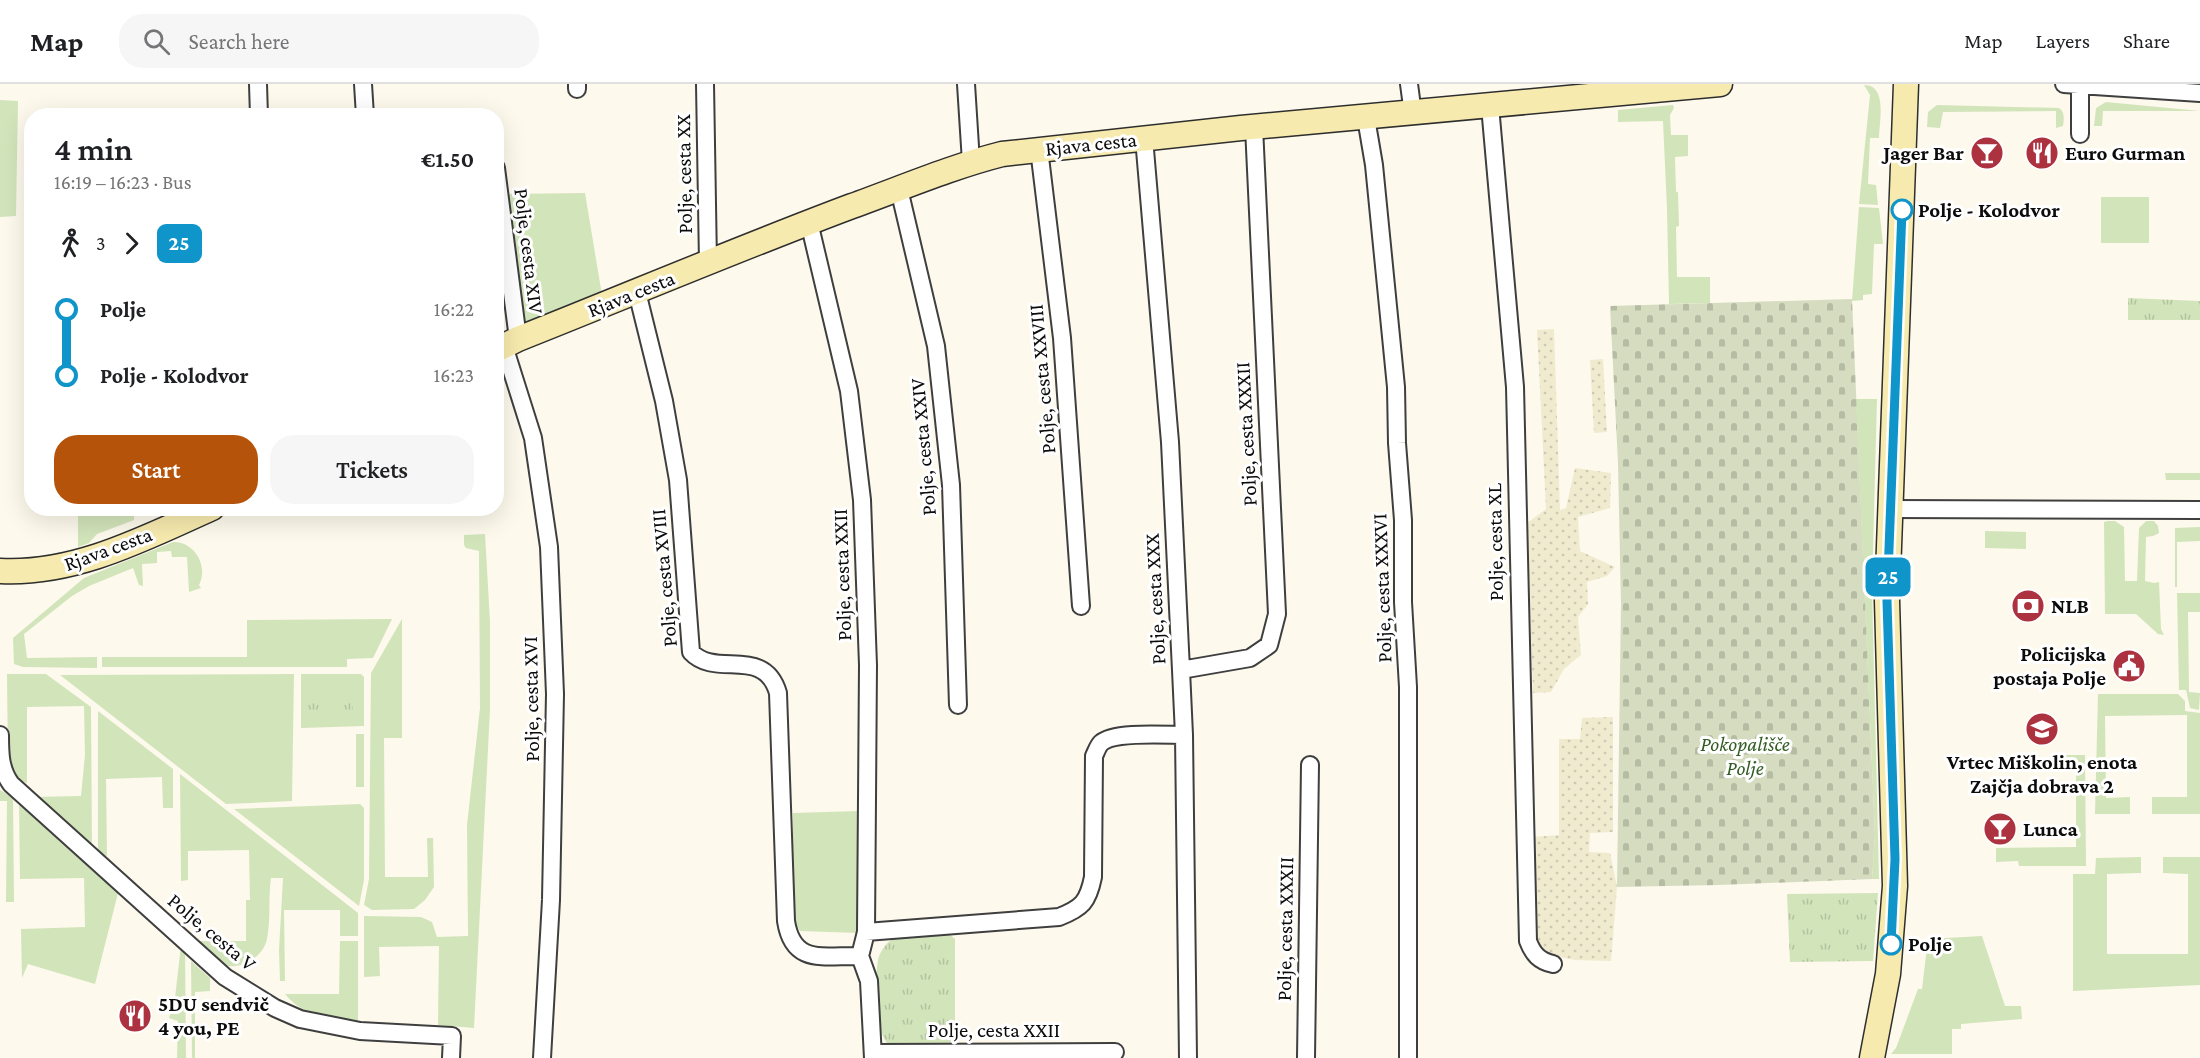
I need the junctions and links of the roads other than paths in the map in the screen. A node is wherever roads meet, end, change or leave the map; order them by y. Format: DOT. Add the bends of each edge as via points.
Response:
graph roads {
  1 [pos="258,84"];
  2 [pos="363,84"];
  3 [pos="705,84"];
  4 [pos="966,84"];
  5 [pos="1409,84"];
  6 [pos="1720,84"];
  7 [pos="1906,84"];
  8 [pos="2072,85"];
  9 [pos="2200,93"];
  10 [pos="1490,106"];
  11 [pos="259,108"];
  12 [pos="364,108"];
  13 [pos="1413,114"];
  14 [pos="1366,118"];
  15 [pos="1254,127"];
  16 [pos="2080,134"];
  17 [pos="1144,138"];
  18 [pos="1039,149"];
  19 [pos="971,162"];
  20 [pos="898,189"];
  21 [pos="809,222"];
  22 [pos="708,263"];
  23 [pos="637,292"];
  24 [pos="504,310"];
  25 [pos="506,345"];
  26 [pos="1890,509"];
  27 [pos="2200,510"];
  28 [pos="193,516"];
  29 [pos="0,571"];
  30 [pos="1081,606"];
  31 [pos="1181,670"];
  32 [pos="958,705"];
  33 [pos="0,735"];
  34 [pos="1184,735"];
  35 [pos="1310,765"];
  36 [pos="866,932"];
  37 [pos="860,956"];
  38 [pos="1553,964"];
  39 [pos="1115,1052"];
  40 [pos="873,1056"];
  41 [pos="451,1058"];
  42 [pos="543,1058"];
  43 [pos="1188,1058"];
  44 [pos="1306,1058"];
  45 [pos="1407,1058"];
  46 [pos="1872,1058"];
  1 -- 11 [label="street"];
  2 -- 12 [label="street"];
  3 -- 22 [label="street, Polje, cesta XX"];
  4 -- 19 [label="street"];
  5 -- 13 [label="street"];
  6 -- 10 [label="street, Rjava cesta"];
  7 -- 26 [label="street"];
  8 -- 9 [label="street"];
  8 -- 16 [label="street"];
  10 -- 13 [label="street, Rjava cesta"];
  10 -- 38 [label="street, Polje, cesta XL" via="1515,387 1528,941 1535,956"];
  13 -- 14 [label="street, Rjava cesta"];
  14 -- 15 [label="street, Rjava cesta"];
  14 -- 45 [label="street, Polje, cesta XXXVI" via="1396,387 1403,520 1408,687"];
  15 -- 17 [label="street, Rjava cesta"];
  15 -- 31 [label="street, Polje, cesta XXXII" via="1277,614 1269,645 1250,658"];
  17 -- 18 [label="street, Rjava cesta"];
  17 -- 31 [label="street, Polje, cesta XXX" via="1170,442"];
  18 -- 19 [label="street, Rjava cesta"];
  18 -- 30 [label="street, Polje, cesta XXVIII" via="1062,338"];
  19 -- 20 [label="street, Rjava cesta"];
  20 -- 21 [label="street, Rjava cesta"];
  20 -- 32 [label="street, Polje, cesta XXIV" via="936,346 951,485"];
  21 -- 22 [label="street, Rjava cesta"];
  21 -- 36 [label="street, Polje, cesta XXII" via="849,390 862,500 868,665"];
  22 -- 23 [label="street, Rjava cesta"];
  23 -- 25 [label="street, Rjava cesta"];
  23 -- 37 [label="street, Polje, cesta XVIII" via="664,401 678,480 691,652 697,659 752,665 775,681 789,938 807,954"];
  24 -- 25 [label="street, Polje, cesta XIV"];
  25 -- 42 [label="street, Polje, cesta XVI" via="533,438 549,548 555,694"];
  26 -- 27 [label="street"];
  26 -- 46 [label="street" via="1887,601 1895,886 1888,974"];
  28 -- 29 [label="street, Rjava cesta" via="78,562 40,571"];
  31 -- 34 [label="street, Polje, cesta XXX"];
  33 -- 41 [label="street, Polje, cesta V" via="4,775 11,784 225,977 300,1019 360,1031 452,1036"];
  34 -- 36 [label="street" via="1127,736 1100,744 1094,756 1093,877 1090,893 1073,912 1059,917"];
  34 -- 43 [label="street, Polje, cesta XXX"];
  35 -- 44 [label="street, Polje, cesta XXXII"];
  36 -- 37 [label="street, Polje, cesta XXII"];
  37 -- 40 [label="street, Polje, cesta XXII" via="869,981"];
  39 -- 40 [label="street, Polje, cesta XXII"];
}
